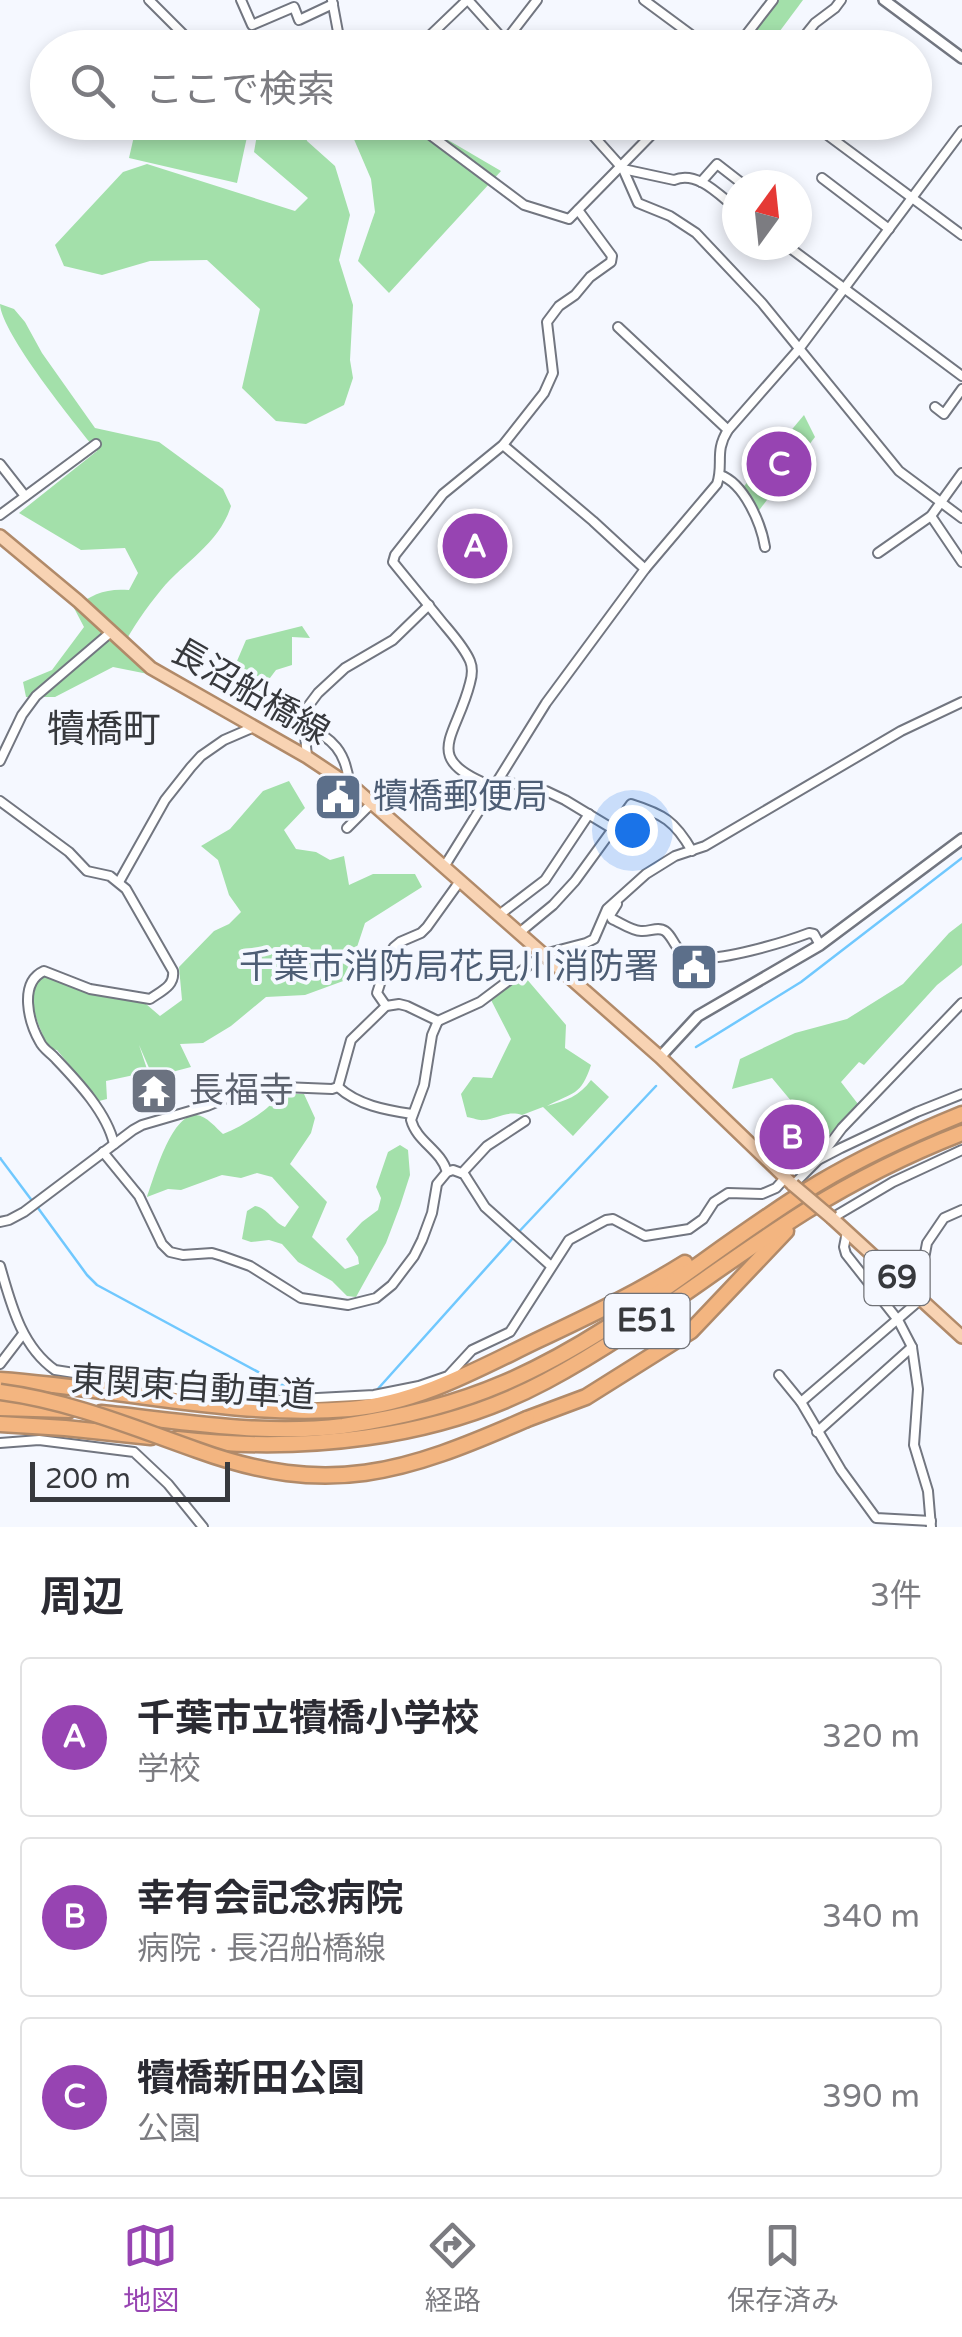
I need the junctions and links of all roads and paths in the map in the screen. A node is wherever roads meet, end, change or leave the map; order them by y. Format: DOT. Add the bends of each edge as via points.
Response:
graph roads {
  1 [pos="149,0"];
  2 [pos="240,0"];
  3 [pos="278,0"];
  4 [pos="468,0"];
  5 [pos="536,0"];
  6 [pos="644,0"];
  7 [pos="772,0"];
  8 [pos="841,0"];
  9 [pos="884,0"];
  10 [pos="332,2"];
  11 [pos="284,12"];
  12 [pos="180,30"];
  13 [pos="337,30"];
  14 [pos="436,30"];
  15 [pos="492,30"];
  16 [pos="516,30"];
  17 [pos="684,30"];
  18 [pos="750,30"];
  19 [pos="809,30"];
  20 [pos="924,30"];
  21 [pos="932,36"];
  22 [pos="962,58"];
  23 [pos="962,131"];
  24 [pos="437,140"];
  25 [pos="597,140"];
  26 [pos="647,140"];
  27 [pos="834,140"];
  28 [pos="621,168"];
  29 [pos="725,170"];
  30 [pos="822,178"];
  31 [pos="701,182"];
  32 [pos="722,198"];
  33 [pos="912,198"];
  34 [pos="578,210"];
  35 [pos="888,229"];
  36 [pos="962,236"];
  37 [pos="806,260"];
  38 [pos="844,288"];
  39 [pos="618,328"];
  40 [pos="799,350"];
  41 [pos="962,376"];
  42 [pos="962,390"];
  43 [pos="935,408"];
  44 [pos="728,430"];
  45 [pos="96,444"];
  46 [pos="503,445"];
  47 [pos="0,464"];
  48 [pos="962,473"];
  49 [pos="720,475"];
  50 [pos="25,496"];
  51 [pos="941,502"];
  52 [pos="0,515"];
  53 [pos="931,516"];
  54 [pos="962,518"];
  55 [pos="2,543"];
  56 [pos="765,547"];
  57 [pos="878,553"];
  58 [pos="962,562"];
  59 [pos="645,569"];
  60 [pos="428,605"];
  61 [pos="111,632"];
  62 [pos="962,702"];
  63 [pos="304,725"];
  64 [pos="254,727"];
  65 [pos="307,757"];
  66 [pos="0,761"];
  67 [pos="496,783"];
  68 [pos="349,784"];
  69 [pos="0,800"];
  70 [pos="372,803"];
  71 [pos="589,814"];
  72 [pos="347,828"];
  73 [pos="613,829"];
  74 [pos="962,839"];
  75 [pos="692,850"];
  76 [pos="444,867"];
  77 [pos="460,880"];
  78 [pos="119,882"];
  79 [pos="624,894"];
  80 [pos="499,915"];
  81 [pos="519,933"];
  82 [pos="820,945"];
  83 [pos="544,954"];
  84 [pos="962,1003"];
  85 [pos="386,1006"];
  86 [pos="438,1021"];
  87 [pos="660,1058"];
  88 [pos="338,1087"];
  89 [pos="962,1094"];
  90 [pos="412,1114"];
  91 [pos="962,1114"];
  92 [pos="525,1120"];
  93 [pos="962,1133"];
  94 [pos="114,1144"];
  95 [pos="962,1150"];
  96 [pos="103,1152"];
  97 [pos="818,1160"];
  98 [pos="447,1172"];
  99 [pos="462,1172"];
  100 [pos="789,1181"];
  101 [pos="790,1201"];
  102 [pos="962,1210"];
  103 [pos="804,1212"];
  104 [pos="832,1218"];
  105 [pos="0,1222"];
  106 [pos="847,1232"];
  107 [pos="0,1266"];
  108 [pos="550,1266"];
  109 [pos="907,1288"];
  110 [pos="920,1300"];
  111 [pos="898,1320"];
  112 [pos="23,1334"];
  113 [pos="962,1337"];
  114 [pos="912,1347"];
  115 [pos="1,1368"];
  116 [pos="779,1375"];
  117 [pos="0,1392"];
  118 [pos="801,1402"];
  119 [pos="0,1408"];
  120 [pos="0,1424"];
  121 [pos="817,1432"];
  122 [pos="0,1443"];
  123 [pos="931,1524"];
  124 [pos="203,1527"];
  1 -- 12 [label="street"];
  2 -- 11 [label="street" via="252,25"];
  3 -- 11 [label="street"];
  4 -- 14 [label="street"];
  4 -- 15 [label="street"];
  5 -- 16 [label="street"];
  6 -- 17 [label="street"];
  7 -- 18 [label="street"];
  8 -- 19 [label="street"];
  9 -- 20 [label="street"];
  10 -- 11 [label="street" via="299,20 294,8"];
  10 -- 13 [label="street"];
  21 -- 22 [label="street"];
  23 -- 33 [label="street"];
  24 -- 34 [label="street" via="524,206 569,219"];
  25 -- 28 [label="street"];
  26 -- 28 [label="street"];
  27 -- 33 [label="street"];
  28 -- 31 [label="street"];
  28 -- 34 [label="street"];
  28 -- 40 [label="street" via="638,202 696,233"];
  29 -- 31 [label="street" via="717,164"];
  30 -- 35 [label="street"];
  31 -- 32 [label="street"];
  33 -- 35 [label="street"];
  33 -- 36 [label="street"];
  34 -- 46 [label="street" via="611,262 548,322 551,382"];
  35 -- 38 [label="street"];
  37 -- 38 [label="street"];
  38 -- 40 [label="street"];
  38 -- 41 [label="street"];
  39 -- 44 [label="street"];
  40 -- 44 [label="street"];
  40 -- 51 [label="street" via="899,471"];
  42 -- 43 [label="street" via="944,414"];
  44 -- 49 [label="street" via="718,452"];
  45 -- 50 [label="street"];
  46 -- 59 [label="street"];
  46 -- 60 [label="street" via="444,494 395,555 393,562"];
  47 -- 50 [label="street"];
  48 -- 51 [label="street"];
  49 -- 56 [label="street" via="753,509"];
  49 -- 59 [label="street"];
  50 -- 52 [label="street"];
  51 -- 53 [label="street"];
  51 -- 54 [label="street"];
  53 -- 57 [label="street"];
  53 -- 58 [label="street"];
  55 -- 61 [label="main road, 長沼船橋線 / 69"];
  59 -- 67 [label="street"];
  60 -- 63 [label="street" via="393,640 345,668 318,694 303,713"];
  60 -- 67 [label="street" via="471,662 448,755 462,772"];
  61 -- 64 [label="main road, 長沼船橋線 / 69" via="151,668"];
  61 -- 66 [label="street" via="36,696"];
  62 -- 75 [label="street"];
  63 -- 65 [label="street"];
  63 -- 68 [label="street" via="334,744 348,765"];
  64 -- 65 [label="main road, 長沼船橋線 / 69"];
  64 -- 78 [label="street" via="191,767"];
  65 -- 68 [label="main road, 長沼船橋線 / 69"];
  67 -- 71 [label="street" via="546,791"];
  67 -- 76 [label="street"];
  68 -- 70 [label="main road, 長沼船橋線 / 69"];
  69 -- 78 [label="street" via="87,870"];
  70 -- 72 [label="street"];
  70 -- 76 [label="main road, 長沼船橋線 / 69"];
  71 -- 73 [label="street"];
  71 -- 80 [label="street" via="554,870"];
  73 -- 75 [label="street" via="631,804 665,817"];
  73 -- 81 [label="street" via="575,882"];
  74 -- 82 [label="street"];
  75 -- 79 [label="street" via="660,864"];
  76 -- 77 [label="main road, 長沼船橋線 / 69"];
  77 -- 80 [label="main road, 長沼船橋線 / 69"];
  77 -- 85 [label="street" via="427,927 389,956 377,992"];
  78 -- 94 [label="street" via="173,971 170,986 143,1000 44,972 35,976 28,998 41,1045 84,1089"];
  79 -- 82 [label="street" via="612,919 640,932 666,931 675,947 693,957 775,946 809,933"];
  79 -- 83 [label="street" via="594,939"];
  80 -- 81 [label="main road, 長沼船橋線 / 69"];
  81 -- 83 [label="main road, 長沼船橋線 / 69"];
  82 -- 87 [label="street" via="698,1016"];
  83 -- 86 [label="street" via="480,1002"];
  83 -- 87 [label="main road, 長沼船橋線 / 69"];
  84 -- 97 [label="street"];
  85 -- 86 [label="street" via="407,1006"];
  85 -- 88 [label="street" via="351,1040"];
  86 -- 90 [label="street"];
  87 -- 100 [label="main road, 長沼船橋線 / 69"];
  88 -- 90 [label="street" via="378,1109"];
  88 -- 94 [label="street" via="236,1094 142,1125"];
  89 -- 97 [label="street"];
  90 -- 98 [label="street" via="415,1132"];
  91 -- 101 [label="highway, 東関東自動車道 / E51"];
  92 -- 99 [label="street"];
  93 -- 103 [label="highway, 東関東自動車道 / E51"];
  94 -- 96 [label="street"];
  95 -- 104 [label="street"];
  96 -- 98 [label="street" via="140,1196 170,1252 222,1256 301,1298 348,1305 376,1298 401,1273 422,1240 436,1184"];
  96 -- 105 [label="street" via="24,1212"];
  97 -- 100 [label="street"];
  98 -- 99 [label="street"];
  99 -- 108 [label="street" via="493,1215"];
  100 -- 104 [label="main road, 長沼船橋線 / 69, bridge"];
  100 -- 108 [label="street" via="762,1194 728,1193 688,1229 646,1236 606,1220 569,1240"];
  101 -- 115 [label="highway" via="647,1287 467,1376 403,1400 282,1411 119,1392"];
  101 -- 119 [label="highway, 東関東自動車道 / E51" via="552,1359 436,1406 340,1426 270,1429"];
  102 -- 109 [label="street" via="944,1218 927,1242 920,1280"];
  103 -- 117 [label="highway, bridge" via="691,1331 586,1398 425,1461 371,1473 289,1474 200,1452 50,1400"];
  103 -- 120 [label="highway, 東関東自動車道 / E51" via="589,1357 512,1397 393,1433 270,1445"];
  104 -- 106 [label="main road, 長沼船橋線 / 69"];
  106 -- 109 [label="main road, 長沼船橋線 / 69"];
  106 -- 111 [label="street" via="846,1254"];
  107 -- 112 [label="street"];
  108 -- 112 [label="street" via="510,1332 472,1350 443,1378 374,1395 222,1396 68,1373 47,1364"];
  109 -- 110 [label="main road, 長沼船橋線 / 69"];
  110 -- 111 [label="street"];
  110 -- 113 [label="main road, 長沼船橋線 / 69"];
  111 -- 114 [label="street"];
  111 -- 118 [label="street"];
  112 -- 115 [label="street"];
  114 -- 121 [label="street"];
  114 -- 123 [label="street" via="918,1389 914,1444"];
  116 -- 118 [label="street"];
  118 -- 121 [label="street"];
  121 -- 123 [label="street" via="876,1518"];
  122 -- 124 [label="street" via="39,1440 134,1452"];
}
